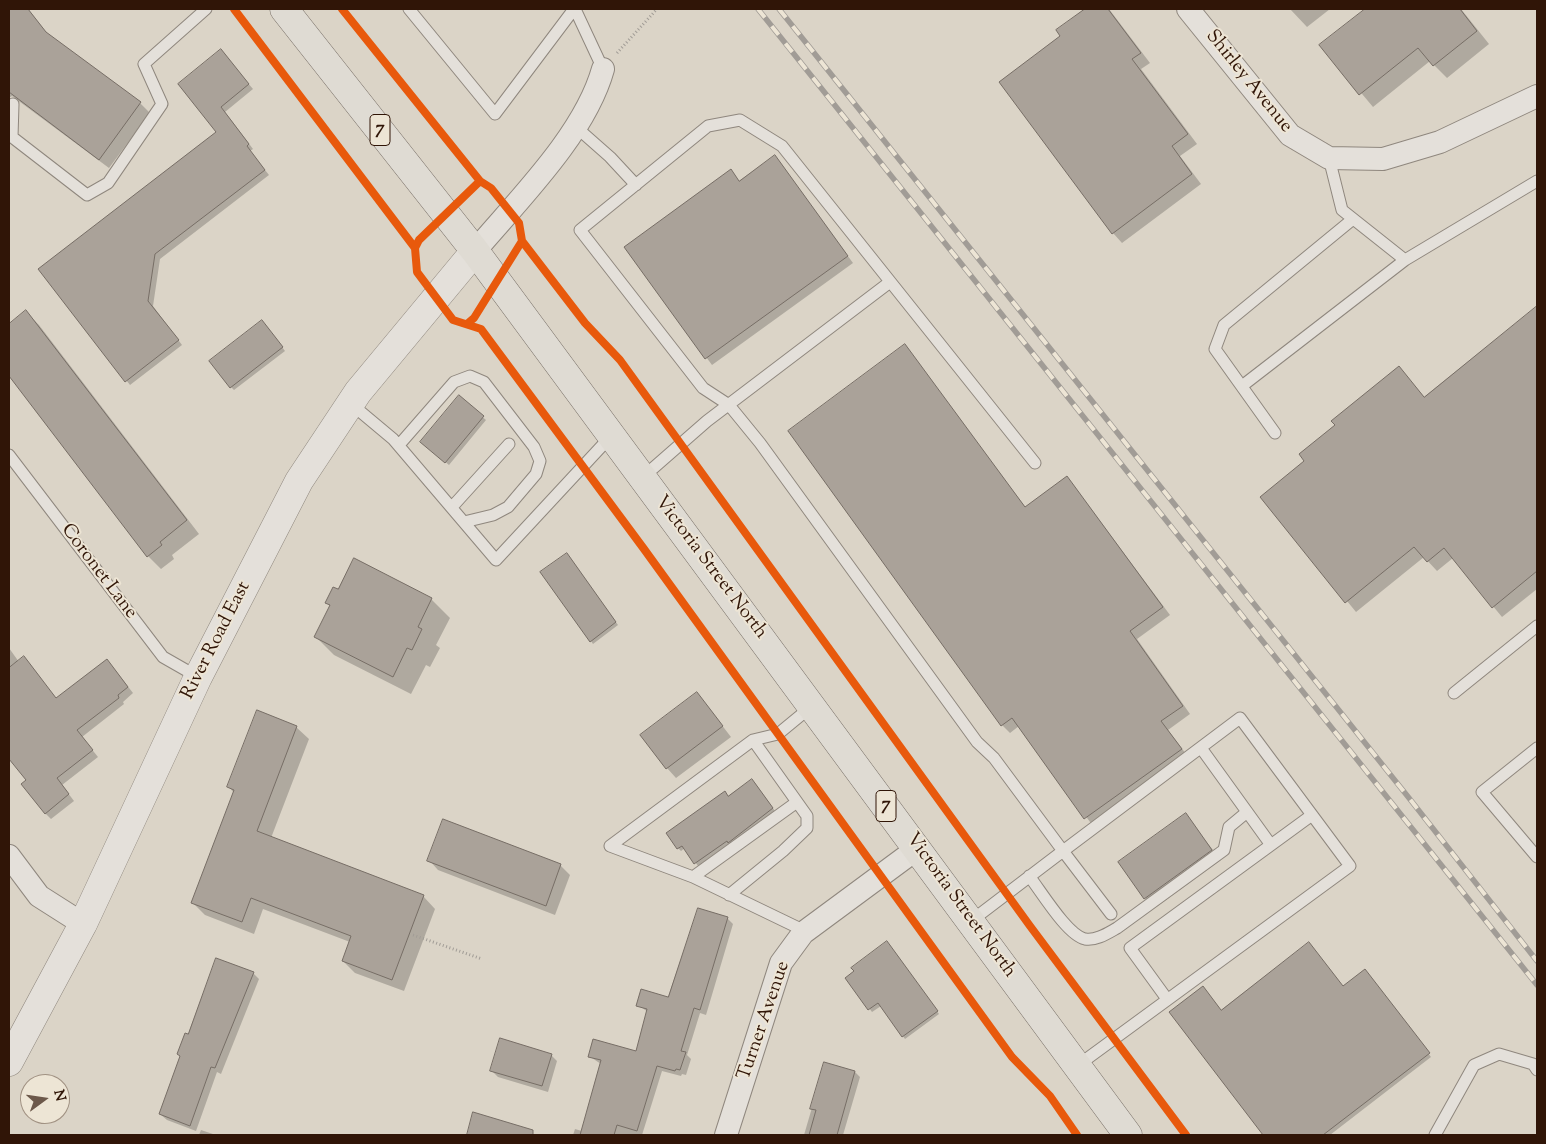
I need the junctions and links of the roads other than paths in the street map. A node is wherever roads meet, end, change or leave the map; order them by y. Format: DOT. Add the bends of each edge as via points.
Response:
graph roads {
  1 [pos="206,9"];
  2 [pos="284,9"];
  3 [pos="409,9"];
  4 [pos="574,9"];
  5 [pos="1188,9"];
  6 [pos="603,69"];
  7 [pos="1537,96"];
  8 [pos="13,104"];
  9 [pos="576,127"];
  10 [pos="1329,158"];
  11 [pos="1537,181"];
  12 [pos="636,185"];
  13 [pos="1353,219"];
  14 [pos="476,251"];
  15 [pos="1405,260"];
  16 [pos="890,282"];
  17 [pos="1242,386"];
  18 [pos="350,403"];
  19 [pos="729,405"];
  20 [pos="1275,433"];
  21 [pos="612,435"];
  22 [pos="509,444"];
  23 [pos="399,445"];
  24 [pos="9,455"];
  25 [pos="1034,463"];
  26 [pos="643,477"];
  27 [pos="452,507"];
  28 [pos="464,522"];
  29 [pos="1537,626"];
  30 [pos="198,677"];
  31 [pos="1454,693"];
  32 [pos="813,706"];
  33 [pos="753,740"];
  34 [pos="1200,748"];
  35 [pos="1537,748"];
  36 [pos="797,802"];
  37 [pos="1247,812"];
  38 [pos="1312,815"];
  39 [pos="1271,845"];
  40 [pos="918,848"];
  41 [pos="1063,851"];
  42 [pos="9,856"];
  43 [pos="1537,856"];
  44 [pos="1029,876"];
  45 [pos="692,877"];
  46 [pos="729,895"];
  47 [pos="1111,914"];
  48 [pos="971,921"];
  49 [pos="83,924"];
  50 [pos="805,931"];
  51 [pos="1167,1000"];
  52 [pos="9,1062"];
  53 [pos="1077,1066"];
  54 [pos="1537,1070"];
  55 [pos="726,1135"];
  56 [pos="1128,1135"];
  57 [pos="1435,1135"];
  1 -- 8 [label="lane" via="144,64 162,104 108,183 87,195 12,137"];
  2 -- 14 [label="main road, Victoria Street North / 7"];
  3 -- 4 [label="lane" via="494,114"];
  4 -- 6 [label="lane"];
  5 -- 10 [label="street, Shirley Avenue" via="1290,135"];
  6 -- 9 [label="street" via="598,88"];
  7 -- 10 [label="street, Shirley Avenue" via="1440,142 1383,159"];
  9 -- 12 [label="lane"];
  9 -- 14 [label="street"];
  10 -- 13 [label="lane" via="1342,210"];
  11 -- 15 [label="lane"];
  12 -- 16 [label="lane" via="708,126 740,120 782,146"];
  12 -- 19 [label="lane" via="580,230 703,388"];
  13 -- 15 [label="lane"];
  13 -- 17 [label="lane" via="1224,325 1215,349"];
  14 -- 18 [label="street, River Road East"];
  14 -- 21 [label="main road, Victoria Street North / 7"];
  15 -- 17 [label="lane"];
  16 -- 19 [label="lane"];
  16 -- 25 [label="lane"];
  17 -- 20 [label="lane"];
  18 -- 23 [label="lane"];
  18 -- 30 [label="street, River Road East" via="299,481"];
  19 -- 26 [label="lane"];
  19 -- 41 [label="lane" via="977,742 994,758"];
  21 -- 26 [label="main road, Victoria Street North / 7"];
  21 -- 28 [label="lane" via="496,560"];
  22 -- 27 [label="lane"];
  23 -- 27 [label="lane"];
  23 -- 28 [label="lane" via="454,382 470,376 484,382 534,447 540,461 536,474 508,507 493,515"];
  24 -- 30 [label="lane, Coronet Lane" via="163,657"];
  26 -- 32 [label="main road, Victoria Street North / 7"];
  27 -- 28 [label="lane"];
  29 -- 31 [label="lane"];
  30 -- 49 [label="street, River Road East"];
  32 -- 33 [label="lane" via="778,734"];
  32 -- 40 [label="main road, Victoria Street North / 7"];
  33 -- 36 [label="lane"];
  33 -- 45 [label="lane" via="610,846"];
  34 -- 37 [label="lane"];
  34 -- 38 [label="lane" via="1240,718"];
  34 -- 41 [label="lane"];
  35 -- 43 [label="lane" via="1482,792"];
  36 -- 45 [label="lane"];
  36 -- 46 [label="lane" via="808,816 807,828"];
  37 -- 39 [label="lane"];
  37 -- 44 [label="lane" via="1229,827 1224,850 1118,928 1099,937 1086,939 1074,934"];
  38 -- 39 [label="lane"];
  38 -- 51 [label="lane" via="1350,866"];
  39 -- 51 [label="lane" via="1130,948"];
  40 -- 48 [label="main road, Victoria Street North / 7"];
  40 -- 50 [label="street, Turner Avenue"];
  41 -- 44 [label="lane"];
  41 -- 47 [label="lane"];
  42 -- 49 [label="street" via="39,896"];
  44 -- 48 [label="lane"];
  45 -- 46 [label="lane"];
  46 -- 50 [label="lane"];
  48 -- 53 [label="main road, Victoria Street North / 7"];
  49 -- 52 [label="street, River Road East"];
  50 -- 55 [label="street, Turner Avenue" via="781,964"];
  51 -- 53 [label="lane"];
  53 -- 56 [label="main road, Victoria Street North / 7"];
  54 -- 57 [label="lane" via="1532,1064 1499,1054 1474,1064"];
}
